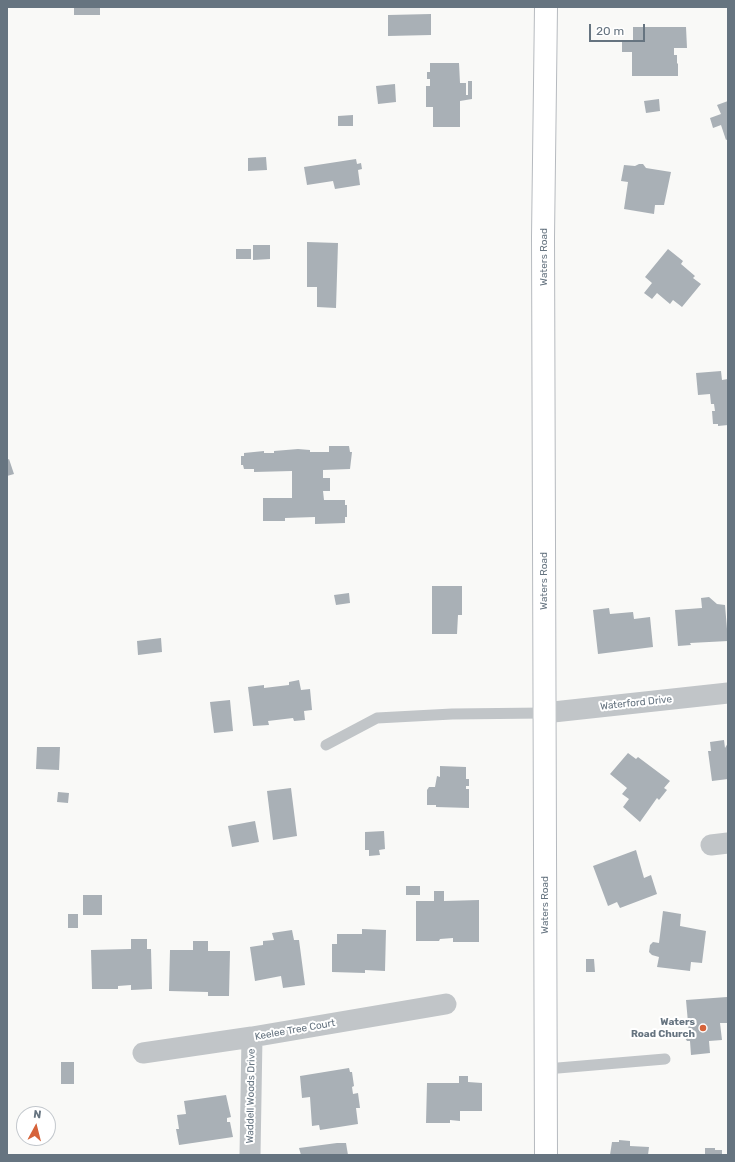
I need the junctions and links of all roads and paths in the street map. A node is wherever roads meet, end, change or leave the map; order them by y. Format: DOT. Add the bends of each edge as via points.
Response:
graph roads {
  1 [pos="546,7"];
  2 [pos="728,692"];
  3 [pos="544,713"];
  4 [pos="326,745"];
  5 [pos="446,1004"];
  6 [pos="252,1037"];
  7 [pos="143,1053"];
  8 [pos="665,1058"];
  9 [pos="546,1069"];
  10 [pos="250,1155"];
  11 [pos="546,1155"];
  1 -- 3 [label="street, Waters Road" via="543,230"];
  2 -- 3 [label="street, Waterford Drive"];
  3 -- 4 [label="lane" via="377,718"];
  3 -- 9 [label="street, Waters Road"];
  5 -- 6 [label="street, Keelee Tree Court"];
  6 -- 7 [label="street, Keelee Tree Court"];
  6 -- 10 [label="street, Waddell Woods Drive"];
  8 -- 9 [label="lane"];
  9 -- 11 [label="street, Waters Road"];
}
